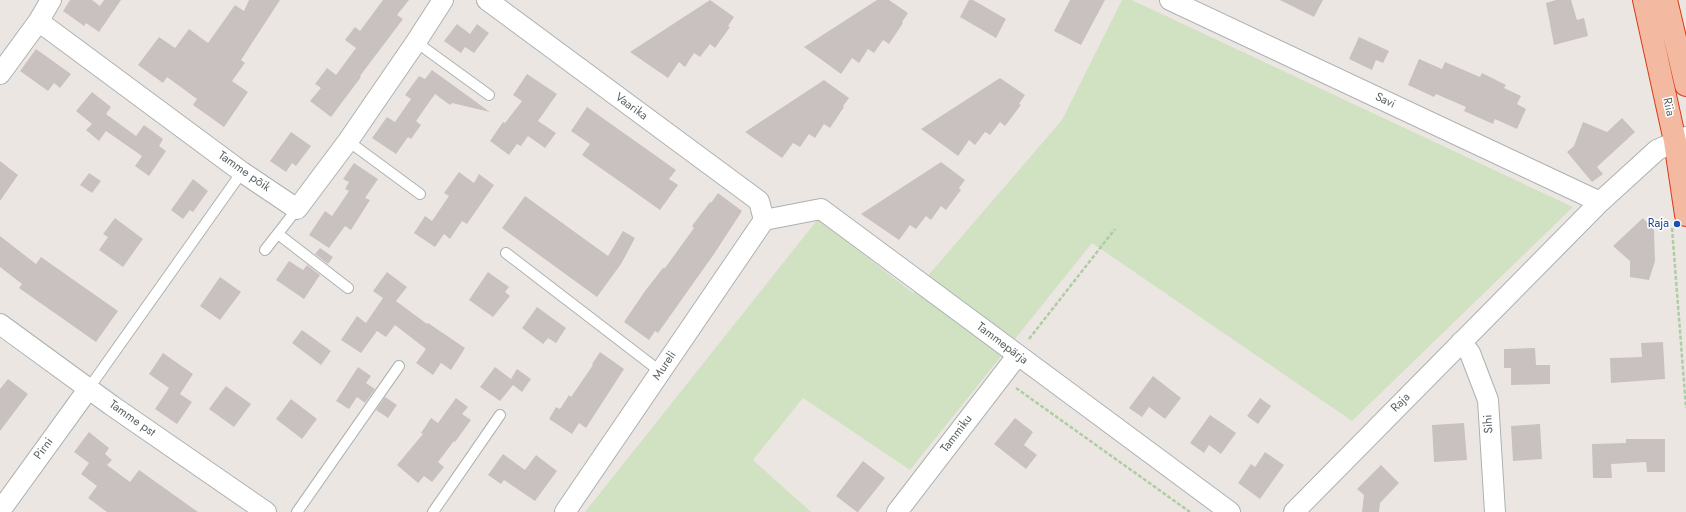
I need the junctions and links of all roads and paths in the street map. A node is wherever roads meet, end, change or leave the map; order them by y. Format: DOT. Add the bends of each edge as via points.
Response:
graph roads {
  1 [pos="51,0"];
  2 [pos="443,0"];
  3 [pos="487,0"];
  4 [pos="1170,0"];
  5 [pos="1644,0"];
  6 [pos="1666,0"];
  7 [pos="38,22"];
  8 [pos="416,42"];
  9 [pos="0,74"];
  10 [pos="1685,77"];
  11 [pos="489,96"];
  12 [pos="1681,139"];
  13 [pos="348,141"];
  14 [pos="242,172"];
  15 [pos="420,194"];
  16 [pos="1600,202"];
  17 [pos="297,209"];
  18 [pos="764,220"];
  19 [pos="1679,220"];
  20 [pos="1115,229"];
  21 [pos="278,234"];
  22 [pos="265,250"];
  23 [pos="506,253"];
  24 [pos="348,288"];
  25 [pos="0,324"];
  26 [pos="1461,342"];
  27 [pos="1017,356"];
  28 [pos="399,366"];
  29 [pos="661,372"];
  30 [pos="88,388"];
  31 [pos="1015,388"];
  32 [pos="1686,408"];
  33 [pos="500,415"];
  34 [pos="0,511"];
  35 [pos="266,512"];
  36 [pos="297,512"];
  37 [pos="433,512"];
  38 [pos="565,512"];
  39 [pos="896,512"];
  40 [pos="1190,512"];
  41 [pos="1230,512"];
  42 [pos="1294,512"];
  43 [pos="1495,512"];
  1 -- 7 [label="street"];
  2 -- 8 [label="street"];
  3 -- 18 [label="street, Vaarika" via="759,201"];
  4 -- 16 [label="street, Savi"];
  5 -- 12 [label="highway, Riia"];
  6 -- 10 [label="highway"];
  7 -- 9 [label="street"];
  7 -- 14 [label="street, Tamme põik"];
  8 -- 11 [label="lane"];
  8 -- 13 [label="street"];
  12 -- 16 [label="street, Raja" via="1657,150"];
  12 -- 19 [label="highway, Riia"];
  13 -- 15 [label="lane"];
  13 -- 17 [label="street"];
  14 -- 17 [label="street, Tamme põik"];
  14 -- 30 [label="lane"];
  16 -- 26 [label="street, Raja"];
  17 -- 21 [label="lane"];
  18 -- 27 [label="street, Tammepärja" via="821,209"];
  18 -- 29 [label="street, Mureli"];
  19 -- 32 [label="path"];
  20 -- 27 [label="path"];
  21 -- 22 [label="lane"];
  21 -- 24 [label="lane"];
  23 -- 29 [label="lane"];
  25 -- 30 [label="street, Tamme pst"];
  26 -- 42 [label="street, Raja"];
  26 -- 43 [label="street, Sihi" via="1470,352 1488,400"];
  27 -- 39 [label="street, Tammiku"];
  27 -- 41 [label="street, Tammepärja"];
  28 -- 36 [label="lane"];
  29 -- 38 [label="street, Mureli"];
  30 -- 34 [label="street, Pirni"];
  30 -- 35 [label="street, Tamme pst"];
  31 -- 40 [label="path"];
  33 -- 37 [label="lane"];
}
